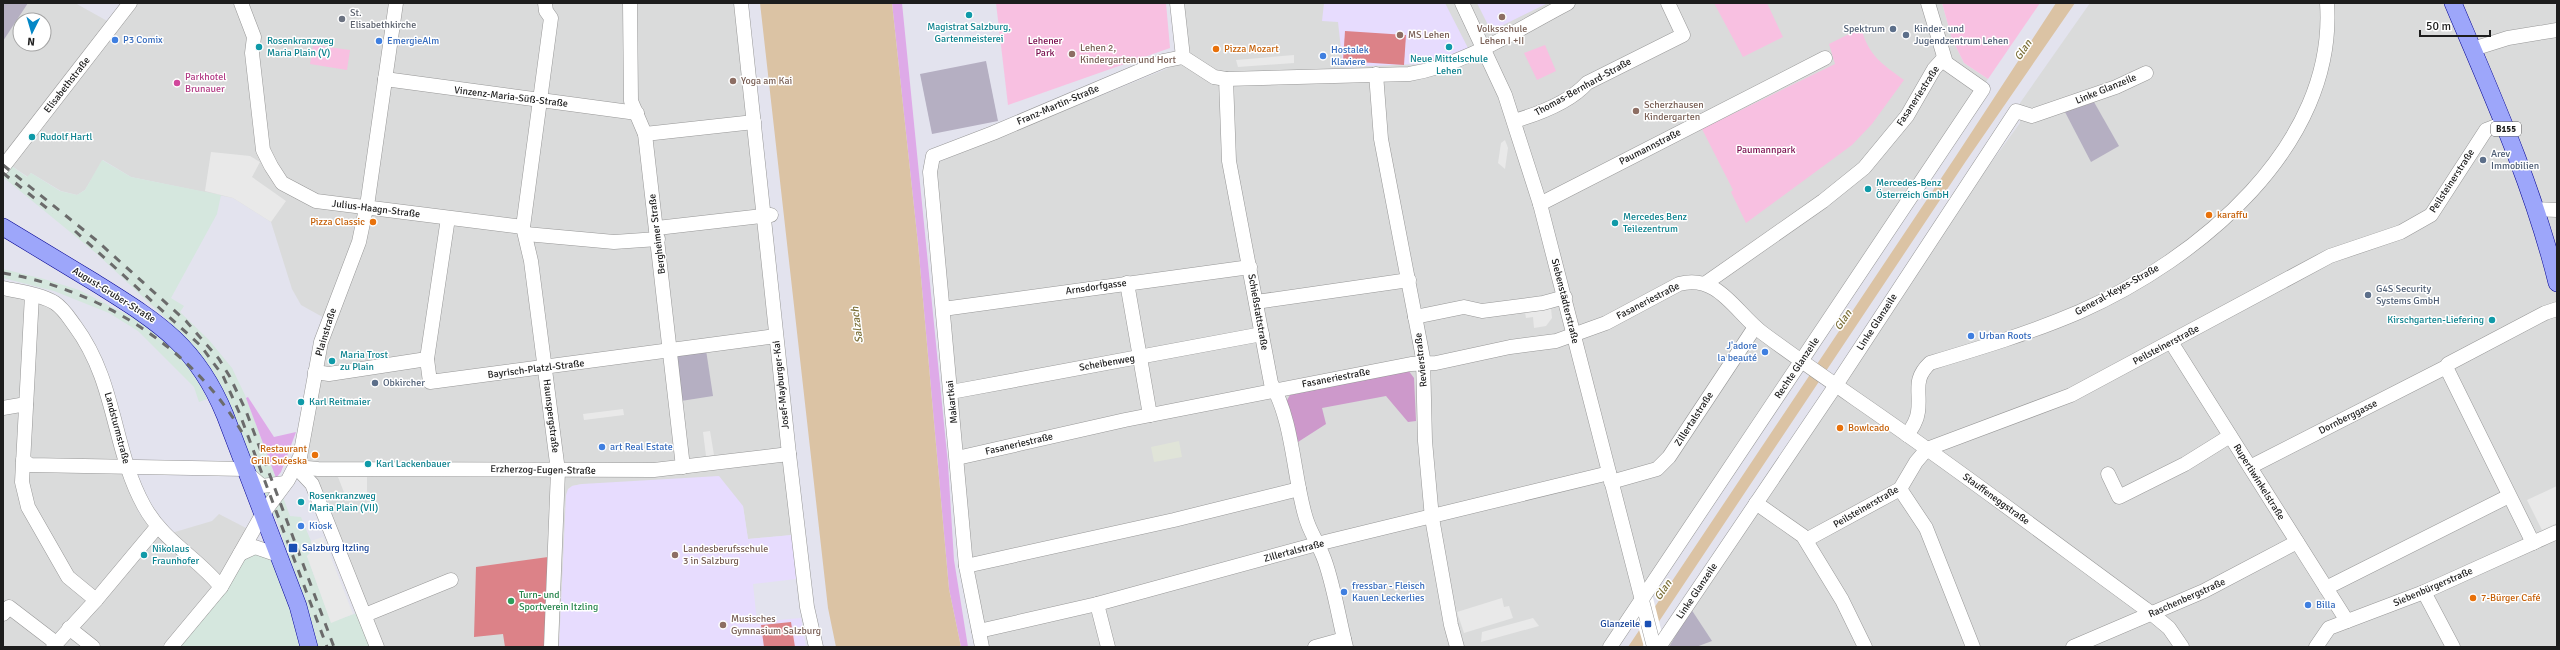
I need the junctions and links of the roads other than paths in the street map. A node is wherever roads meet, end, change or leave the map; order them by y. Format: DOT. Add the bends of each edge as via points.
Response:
graph roads {
  1 [pos="130,3"];
  2 [pos="241,3"];
  3 [pos="396,3"];
  4 [pos="545,3"];
  5 [pos="630,3"];
  6 [pos="740,3"];
  7 [pos="1177,3"];
  8 [pos="1462,3"];
  9 [pos="1568,3"];
  10 [pos="1668,3"];
  11 [pos="1928,3"];
  12 [pos="2327,3"];
  13 [pos="2454,3"];
  14 [pos="2557,30"];
  15 [pos="1483,47"];
  16 [pos="2473,50"];
  17 [pos="1183,57"];
  18 [pos="1824,58"];
  19 [pos="1944,59"];
  20 [pos="2146,72"];
  21 [pos="1376,74"];
  22 [pos="1226,78"];
  23 [pos="385,79"];
  24 [pos="540,100"];
  25 [pos="637,113"];
  26 [pos="1514,121"];
  27 [pos="754,122"];
  28 [pos="2504,123"];
  29 [pos="645,134"];
  30 [pos="933,156"];
  31 [pos="3,167"];
  32 [pos="1540,204"];
  33 [pos="367,208"];
  34 [pos="2537,209"];
  35 [pos="2557,210"];
  36 [pos="768,215"];
  37 [pos="448,218"];
  38 [pos="3,227"];
  39 [pos="524,230"];
  40 [pos="657,234"];
  41 [pos="1250,267"];
  42 [pos="1409,280"];
  43 [pos="1127,283"];
  44 [pos="1706,283"];
  45 [pos="2557,284"];
  46 [pos="3,288"];
  47 [pos="32,295"];
  48 [pos="1565,297"];
  49 [pos="1256,302"];
  50 [pos="943,309"];
  51 [pos="2557,309"];
  52 [pos="1415,317"];
  53 [pos="1755,327"];
  54 [pos="1262,334"];
  55 [pos="1575,334"];
  56 [pos="776,336"];
  57 [pos="2171,342"];
  58 [pos="671,351"];
  59 [pos="1139,358"];
  60 [pos="427,359"];
  61 [pos="1801,361"];
  62 [pos="1423,363"];
  63 [pos="545,368"];
  64 [pos="2446,368"];
  65 [pos="315,372"];
  66 [pos="1833,382"];
  67 [pos="1275,390"];
  68 [pos="951,392"];
  69 [pos="26,404"];
  70 [pos="3,408"];
  71 [pos="1150,415"];
  72 [pos="1907,435"];
  73 [pos="2230,436"];
  74 [pos="1927,449"];
  75 [pos="788,454"];
  76 [pos="958,458"];
  77 [pos="24,460"];
  78 [pos="128,467"];
  79 [pos="296,467"];
  80 [pos="682,467"];
  81 [pos="2250,467"];
  82 [pos="245,470"];
  83 [pos="558,471"];
  84 [pos="2108,474"];
  85 [pos="1610,477"];
  86 [pos="285,483"];
  87 [pos="1298,489"];
  88 [pos="1900,489"];
  89 [pos="2509,496"];
  90 [pos="1756,503"];
  91 [pos="262,515"];
  92 [pos="1432,518"];
  93 [pos="157,527"];
  94 [pos="2557,533"];
  95 [pos="1806,540"];
  96 [pos="2297,542"];
  97 [pos="2533,543"];
  98 [pos="1317,544"];
  99 [pos="240,554"];
  100 [pos="278,555"];
  101 [pos="966,566"];
  102 [pos="451,580"];
  103 [pos="221,587"];
  104 [pos="2326,588"];
  105 [pos="2424,592"];
  106 [pos="96,600"];
  107 [pos="1097,604"];
  108 [pos="1643,604"];
  109 [pos="2151,613"];
  110 [pos="3,614"];
  111 [pos="365,615"];
  112 [pos="2347,621"];
  113 [pos="69,628"];
  114 [pos="979,631"];
  115 [pos="1345,643"];
  116 [pos="55,645"];
  117 [pos="93,647"];
  118 [pos="171,647"];
  119 [pos="309,647"];
  120 [pos="377,647"];
  121 [pos="551,647"];
  122 [pos="816,647"];
  123 [pos="982,647"];
  124 [pos="1108,647"];
  125 [pos="1315,647"];
  126 [pos="1457,647"];
  127 [pos="1610,647"];
  128 [pos="1656,647"];
  129 [pos="1865,647"];
  130 [pos="1973,647"];
  131 [pos="2073,647"];
  132 [pos="2182,647"];
  133 [pos="2316,647"];
  134 [pos="2453,647"];
  1 -- 31 [label="street, Elisabethstraße"];
  2 -- 33 [label="street, Julius-Haagn-Straße" via="254,37 252,53 263,150 276,176 293,191 316,201"];
  3 -- 23 [label="street, Plainstraße"];
  4 -- 24 [label="street, Haunspergstraße" via="546,11 551,18"];
  5 -- 25 [label="street, Bergheimer Straße" via="631,101"];
  6 -- 27 [label="street, Josef-Mayburger-Kai"];
  7 -- 17 [label="street"];
  8 -- 15 [label="street, Siebenstädterstraße"];
  9 -- 15 [label="street"];
  10 -- 26 [label="street, Thomas-Bernhard-Straße" via="1683,35 1587,83 1580,91 1534,115"];
  11 -- 19 [label="street"];
  12 -- 72 [label="street, General-Keyes-Straße" via="2327,30 2322,66 2314,91 2292,138 2267,175 2202,237 2151,273 2080,311 2016,338 1930,363 1922,371 1918,381 1916,422"];
  13 -- 16 [label="main road, B155"];
  14 -- 16 [label="street" via="2508,38"];
  15 -- 21 [label="street" via="1433,70 1409,74"];
  15 -- 26 [label="street, Siebenstädterstraße"];
  16 -- 28 [label="main road, B155"];
  17 -- 22 [label="street" via="1214,77"];
  17 -- 30 [label="street, Franz-Martin-Straße" via="1163,61"];
  18 -- 32 [label="street, Paumannstraße"];
  19 -- 44 [label="street, Fasaneriestraße" via="1934,69 1907,116 1864,168 1823,201"];
  19 -- 61 [label="street, Rechte Glanzeile" via="1948,66 1983,88"];
  20 -- 66 [label="street, Linke Glanzeile" via="2110,89 2032,116 2016,111"];
  21 -- 22 [label="street"];
  21 -- 42 [label="street, Revierstraße" via="1381,139"];
  22 -- 41 [label="street, Schießstattstraße" via="1229,161"];
  23 -- 24 [label="street, Vinzenz-Maria-Süß-Straße"];
  23 -- 33 [label="street, Plainstraße"];
  24 -- 25 [label="street, Vinzenz-Maria-Süß-Straße"];
  24 -- 39 [label="street, Haunspergstraße"];
  25 -- 29 [label="street, Bergheimer Straße"];
  26 -- 32 [label="street, Siebenstädterstraße"];
  27 -- 29 [label="street"];
  27 -- 36 [label="street, Josef-Mayburger-Kai"];
  28 -- 34 [label="main road, B155"];
  28 -- 57 [label="street, Peilsteinerstraße" via="2486,130 2436,208 2401,232 2332,255"];
  29 -- 40 [label="street, Bergheimer Straße"];
  30 -- 50 [label="street, Makartkai" via="930,172"];
  32 -- 48 [label="street, Siebenstädterstraße"];
  33 -- 37 [label="street, Julius-Haagn-Straße"];
  33 -- 65 [label="street, Plainstraße" via="359,242 321,342"];
  34 -- 35 [label="street"];
  34 -- 45 [label="main road, B155"];
  36 -- 40 [label="street, Julius-Haagn-Straße"];
  36 -- 56 [label="street, Josef-Mayburger-Kai"];
  37 -- 39 [label="street, Julius-Haagn-Straße"];
  37 -- 60 [label="street"];
  38 -- 82 [label="main road, August-Gruber-Straße" via="144,313 182,345 205,374 216,394"];
  39 -- 40 [label="street, Julius-Haagn-Straße" via="614,242"];
  39 -- 63 [label="street, Haunspergstraße"];
  40 -- 58 [label="street, Bergheimer Straße"];
  41 -- 43 [label="street, Arnsdorfgasse"];
  41 -- 49 [label="street, Schießstattstraße"];
  42 -- 49 [label="street"];
  42 -- 52 [label="street, Revierstraße"];
  43 -- 50 [label="street, Arnsdorfgasse"];
  43 -- 59 [label="street"];
  44 -- 53 [label="street" via="1719,291"];
  44 -- 55 [label="street, Fasaneriestraße" via="1691,281 1679,284 1606,323"];
  46 -- 47 [label="street, Landsturmstraße"];
  47 -- 69 [label="street"];
  47 -- 78 [label="street, Landsturmstraße" via="55,303 62,309 87,343 102,373"];
  48 -- 52 [label="street" via="1547,303 1482,311 1464,307"];
  48 -- 55 [label="street, Siebenstädterstraße"];
  49 -- 54 [label="street, Schießstattstraße"];
  50 -- 68 [label="street, Makartkai"];
  51 -- 64 [label="street, Dornberggasse" via="2545,312 2448,364"];
  52 -- 62 [label="street, Revierstraße"];
  53 -- 61 [label="street"];
  53 -- 85 [label="street, Zillertalstraße" via="1669,457 1657,469"];
  54 -- 59 [label="street, Scheibenweg"];
  54 -- 67 [label="street, Schießstattstraße" via="1271,383"];
  55 -- 62 [label="street, Fasaneriestraße" via="1556,341"];
  55 -- 85 [label="street, Siebenstädterstraße"];
  56 -- 58 [label="street, Bayrisch-Platzl-Straße"];
  56 -- 75 [label="street, Josef-Mayburger-Kai"];
  57 -- 73 [label="street, Rupertiwinkelstraße"];
  57 -- 74 [label="street, Peilsteinerstraße" via="2071,395"];
  58 -- 63 [label="street, Bayrisch-Platzl-Straße"];
  58 -- 80 [label="street, Bergheimer Straße"];
  59 -- 68 [label="street, Scheibenweg"];
  59 -- 71 [label="street"];
  60 -- 63 [label="street, Bayrisch-Platzl-Straße" via="430,382"];
  60 -- 65 [label="street" via="329,374"];
  61 -- 66 [label="street, Stauffeneggstraße"];
  61 -- 108 [label="street, Rechte Glanzeile"];
  62 -- 67 [label="street, Fasaneriestraße"];
  62 -- 92 [label="street, Revierstraße" via="1425,441"];
  63 -- 83 [label="street, Haunspergstraße"];
  64 -- 81 [label="street, Dornberggasse"];
  64 -- 89 [label="street"];
  65 -- 79 [label="street, Plainstraße" via="304,445"];
  66 -- 72 [label="street, Stauffeneggstraße"];
  66 -- 90 [label="street, Linke Glanzeile"];
  67 -- 71 [label="street, Fasaneriestraße"];
  67 -- 87 [label="street, Schießstattstraße" via="1293,453"];
  68 -- 76 [label="street, Makartkai"];
  69 -- 70 [label="street"];
  69 -- 77 [label="street"];
  71 -- 76 [label="street, Fasaneriestraße"];
  72 -- 74 [label="street, Stauffeneggstraße"];
  73 -- 81 [label="street, Rupertiwinkelstraße"];
  73 -- 84 [label="street" via="2185,464 2119,497"];
  74 -- 88 [label="street, Peilsteinerstraße"];
  74 -- 109 [label="street, Stauffeneggstraße"];
  75 -- 80 [label="street, Erzherzog-Eugen-Straße"];
  75 -- 122 [label="street, Josef-Mayburger-Kai" via="807,607"];
  76 -- 101 [label="street, Makartkai"];
  77 -- 78 [label="street" via="30,465"];
  77 -- 106 [label="street" via="22,482 28,507 68,577"];
  78 -- 82 [label="street"];
  78 -- 93 [label="street, Landsturmstraße" via="134,487"];
  79 -- 83 [label="street, Erzherzog-Eugen-Straße"];
  79 -- 86 [label="street, Plainstraße"];
  79 -- 111 [label="street" via="312,484"];
  80 -- 83 [label="street, Erzherzog-Eugen-Straße" via="654,470"];
  81 -- 96 [label="street, Rupertiwinkelstraße"];
  82 -- 86 [label="street" via="262,486"];
  82 -- 91 [label="main road, August-Gruber-Straße"];
  83 -- 121 [label="street, Haunspergstraße"];
  85 -- 92 [label="street, Zillertalstraße"];
  85 -- 108 [label="street, Siebenstädterstraße"];
  86 -- 91 [label="street, Plainstraße"];
  87 -- 98 [label="street, Schießstattstraße" via="1311,536"];
  87 -- 101 [label="street" via="1174,520"];
  88 -- 95 [label="street, Peilsteinerstraße"];
  88 -- 130 [label="street" via="1926,528"];
  89 -- 97 [label="street"];
  89 -- 104 [label="street"];
  90 -- 95 [label="street"];
  90 -- 128 [label="street, Linke Glanzeile"];
  91 -- 99 [label="street, Plainstraße"];
  91 -- 100 [label="main road, August-Gruber-Straße"];
  92 -- 98 [label="street, Zillertalstraße"];
  92 -- 126 [label="street, Revierstraße" via="1450,625"];
  93 -- 103 [label="street, Landsturmstraße"];
  93 -- 106 [label="street"];
  94 -- 97 [label="street, Siebenbürgerstraße"];
  95 -- 129 [label="street" via="1842,600"];
  96 -- 104 [label="street, Rupertiwinkelstraße"];
  96 -- 109 [label="street, Raschenbergstraße" via="2211,588"];
  97 -- 105 [label="street, Siebenbürgerstraße"];
  98 -- 107 [label="street, Zillertalstraße"];
  98 -- 115 [label="street, Schießstattstraße" via="1323,556"];
  99 -- 100 [label="street" via="255,547"];
  99 -- 103 [label="street, Plainstraße"];
  100 -- 119 [label="main road, August-Gruber-Straße" via="298,606"];
  101 -- 114 [label="street, Makartkai"];
  102 -- 111 [label="street"];
  103 -- 118 [label="street, Plainstraße"];
  104 -- 112 [label="street, Rupertiwinkelstraße"];
  105 -- 112 [label="street, Siebenbürgerstraße"];
  105 -- 134 [label="street"];
  106 -- 113 [label="street"];
  107 -- 114 [label="street, Zillertalstraße"];
  107 -- 124 [label="street"];
  108 -- 127 [label="street, Rechte Glanzeile"];
  108 -- 128 [label="street, Siebenstädterstraße"];
  109 -- 131 [label="street, Raschenbergstraße"];
  109 -- 132 [label="street, Stauffeneggstraße" via="2169,628"];
  110 -- 116 [label="street" via="9,607"];
  111 -- 120 [label="street"];
  112 -- 133 [label="street, Siebenbürgerstraße" via="2329,628"];
  113 -- 116 [label="street"];
  113 -- 117 [label="street"];
  114 -- 123 [label="street, Makartkai"];
  115 -- 125 [label="street, Schießstattstraße"];
}
